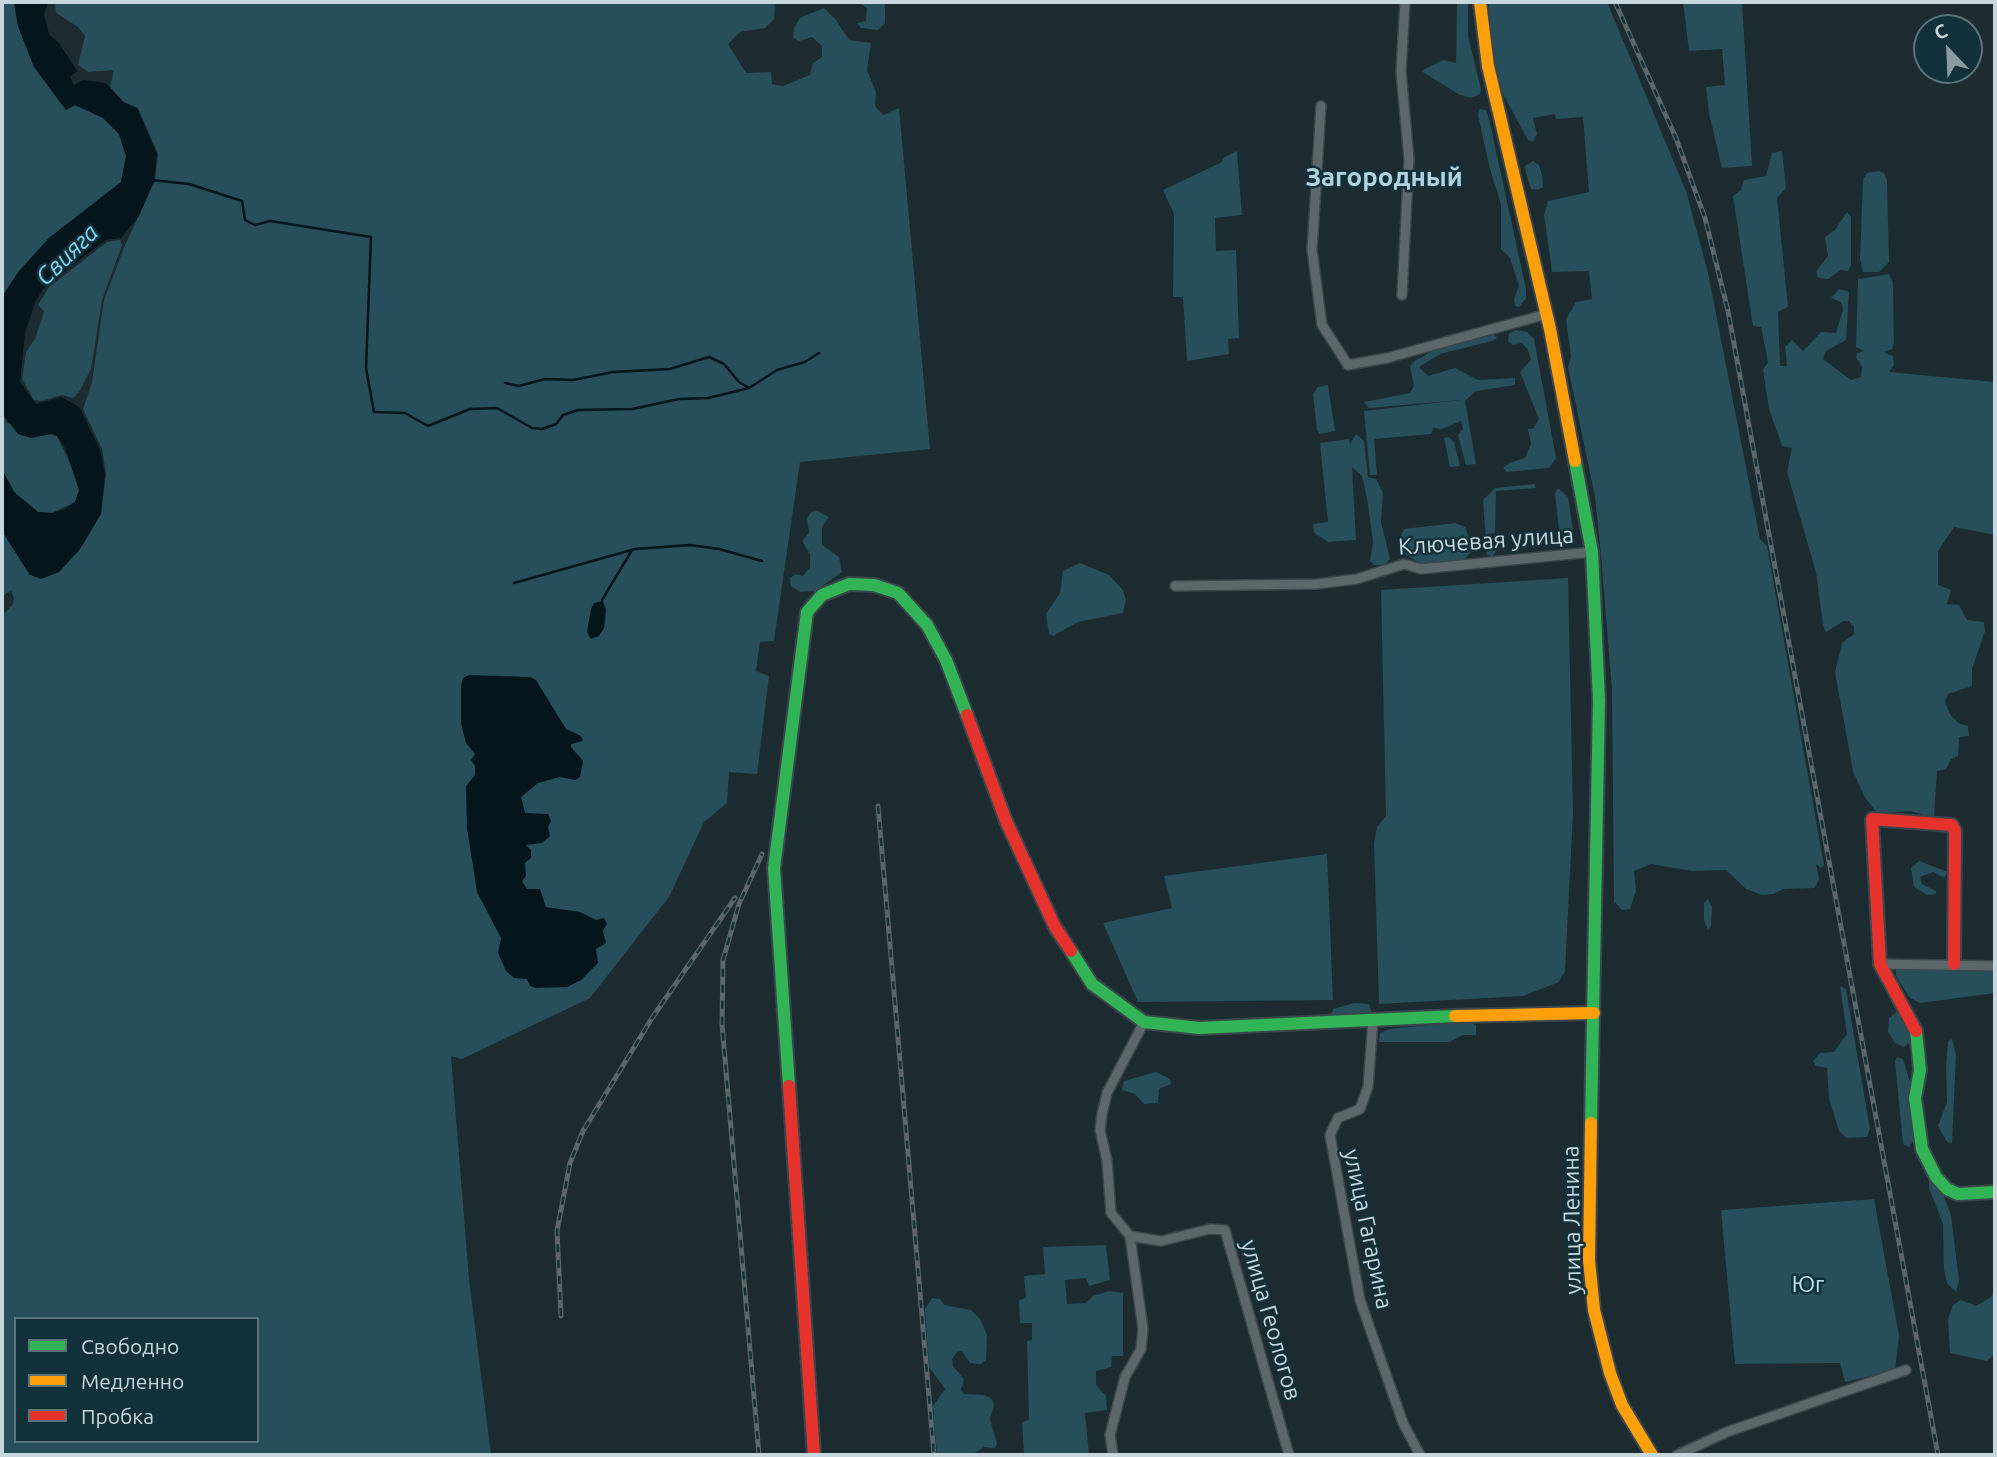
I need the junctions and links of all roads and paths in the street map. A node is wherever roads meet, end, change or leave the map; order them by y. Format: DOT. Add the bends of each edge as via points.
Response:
graph roads {
  1 [pos="1405,2"];
  2 [pos="1480,2"];
  3 [pos="1321,106"];
  4 [pos="1402,295"];
  5 [pos="1547,314"];
  6 [pos="1592,552"];
  7 [pos="1175,586"];
  8 [pos="1880,964"];
  9 [pos="1954,964"];
  10 [pos="1995,966"];
  11 [pos="1594,1013"];
  12 [pos="1373,1018"];
  13 [pos="1143,1022"];
  14 [pos="1995,1192"];
  15 [pos="1130,1236"];
  16 [pos="1906,1370"];
  17 [pos="814,1455"];
  18 [pos="1113,1455"];
  19 [pos="1289,1455"];
  20 [pos="1420,1455"];
  21 [pos="1652,1455"];
  22 [pos="1677,1455"];
  1 -- 4 [label="street" via="1401,72 1409,159"];
  2 -- 5 [label="street, улица Ленина" via="1488,66"];
  3 -- 5 [label="street" via="1312,250 1322,325 1348,365"];
  5 -- 6 [label="street, улица Ленина"];
  6 -- 7 [label="street, Ключевая улица" via="1433,568 1404,564 1357,579 1317,584"];
  6 -- 11 [label="street, улица Ленина" via="1600,700"];
  8 -- 9 [label="street"];
  8 -- 9 [label="street" via="1872,819 1952,825"];
  8 -- 14 [label="street" via="1916,1026 1920,1049 1917,1124 1927,1162 1948,1189 1958,1194"];
  9 -- 10 [label="street"];
  11 -- 12 [label="street"];
  11 -- 21 [label="street, улица Ленина" via="1589,1260 1594,1310 1622,1405"];
  12 -- 13 [label="street" via="1199,1028"];
  12 -- 20 [label="street, улица Гагарина" via="1368,1087 1360,1109 1338,1118 1330,1135 1360,1300 1403,1423"];
  13 -- 15 [label="street" via="1107,1093 1100,1130 1111,1213"];
  13 -- 17 [label="street" via="1092,984 1055,928 1006,821 946,660 927,625 898,593 874,585 849,584 822,594 807,612 774,868"];
  15 -- 18 [label="street" via="1143,1329 1141,1349 1125,1377 1110,1435"];
  15 -- 19 [label="street, улица Геологов" via="1161,1241 1210,1229 1225,1230"];
  16 -- 22 [label="street" via="1727,1432"];
}
